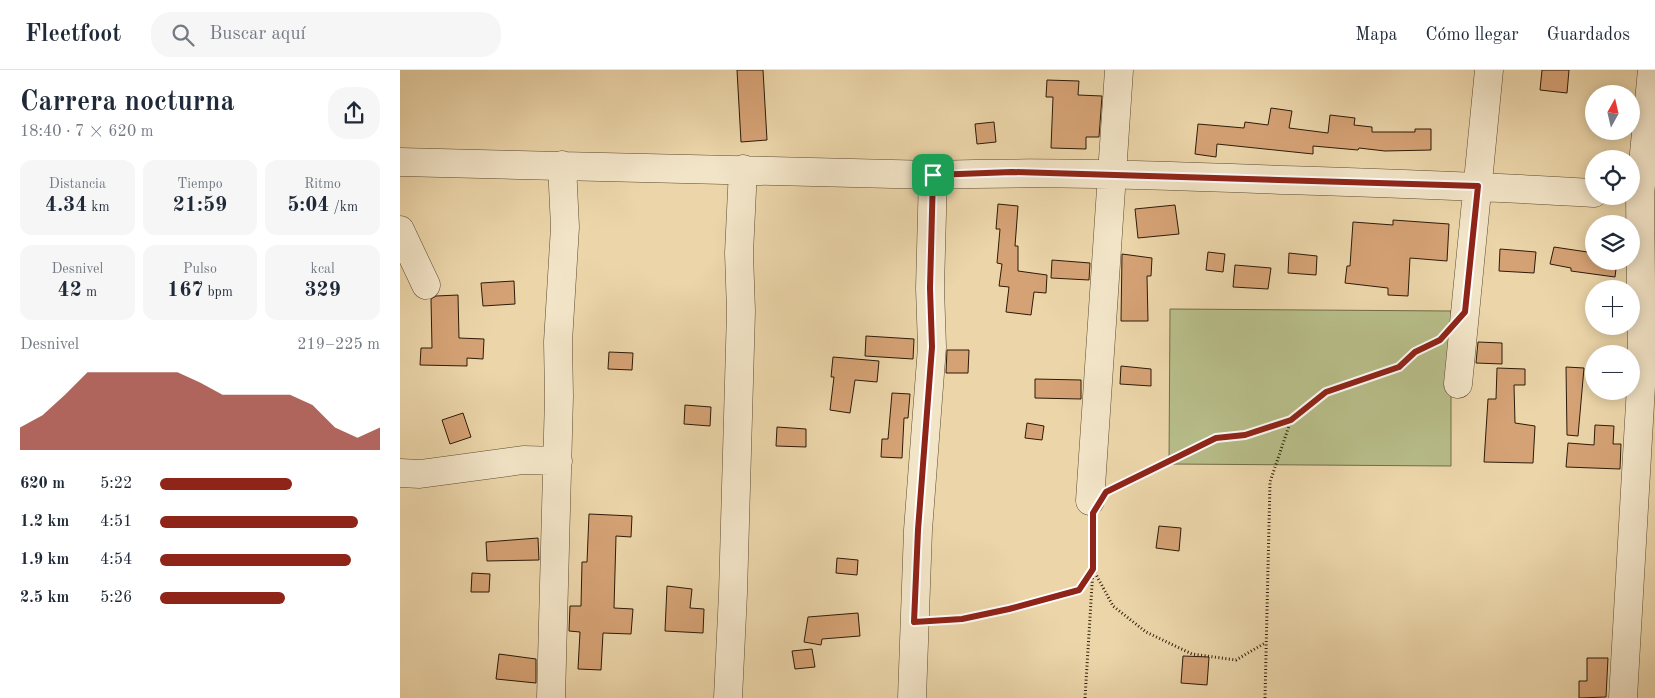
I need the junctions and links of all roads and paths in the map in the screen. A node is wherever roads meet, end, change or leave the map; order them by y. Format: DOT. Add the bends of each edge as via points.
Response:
graph roads {
  1 [pos="1120,70"];
  2 [pos="1489,70"];
  3 [pos="1652,70"];
  4 [pos="400,162"];
  5 [pos="562,165"];
  6 [pos="743,169"];
  7 [pos="1113,174"];
  8 [pos="933,175"];
  9 [pos="1478,186"];
  10 [pos="1585,192"];
  11 [pos="1642,196"];
  12 [pos="400,230"];
  13 [pos="426,285"];
  14 [pos="1465,312"];
  15 [pos="1458,384"];
  16 [pos="1291,420"];
  17 [pos="558,461"];
  18 [pos="400,473"];
  19 [pos="1098,496"];
  20 [pos="1093,569"];
  21 [pos="914,622"];
  22 [pos="1265,643"];
  23 [pos="551,698"];
  24 [pos="728,698"];
  25 [pos="912,698"];
  26 [pos="1085,698"];
  27 [pos="1265,698"];
  28 [pos="1623,698"];
  1 -- 7 [label="street"];
  2 -- 9 [label="street"];
  3 -- 11 [label="street"];
  4 -- 5 [label="street"];
  5 -- 6 [label="street"];
  5 -- 17 [label="street" via="565,227 558,342"];
  6 -- 8 [label="street"];
  6 -- 24 [label="street"];
  7 -- 8 [label="street" via="1012,172"];
  7 -- 9 [label="street"];
  7 -- 19 [label="street"];
  8 -- 21 [label="street" via="932,347"];
  9 -- 10 [label="street"];
  9 -- 14 [label="street"];
  11 -- 28 [label="street" via="1642,369"];
  12 -- 13 [label="street"];
  14 -- 15 [label="street"];
  14 -- 16 [label="path" via="1440,340 1415,352 1399,367 1326,392"];
  16 -- 19 [label="path" via="1245,435 1216,438"];
  16 -- 22 [label="path" via="1270,482"];
  17 -- 18 [label="street" via="523,460 420,474"];
  17 -- 23 [label="street"];
  19 -- 20 [label="path" via="1093,513"];
  20 -- 21 [label="path" via="1079,590 962,619"];
  20 -- 22 [label="path" via="1113,606 1146,632 1192,654 1236,660"];
  20 -- 26 [label="path"];
  21 -- 25 [label="street"];
  22 -- 27 [label="path"];
}
